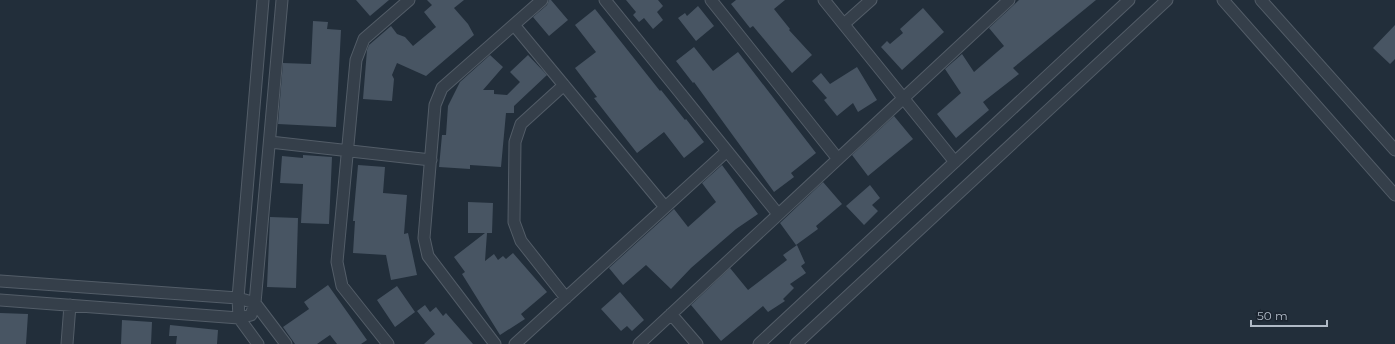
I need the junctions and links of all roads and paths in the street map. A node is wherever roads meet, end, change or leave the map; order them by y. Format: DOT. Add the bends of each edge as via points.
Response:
graph roads {
  1 [pos="263,0"];
  2 [pos="282,0"];
  3 [pos="409,0"];
  4 [pos="542,0"];
  5 [pos="605,0"];
  6 [pos="711,0"];
  7 [pos="824,0"];
  8 [pos="871,0"];
  9 [pos="1129,0"];
  10 [pos="1167,0"];
  11 [pos="1223,0"];
  12 [pos="1261,0"];
  13 [pos="1007,1"];
  14 [pos="844,24"];
  15 [pos="514,25"];
  16 [pos="564,85"];
  17 [pos="903,98"];
  18 [pos="270,142"];
  19 [pos="1395,150"];
  20 [pos="348,151"];
  21 [pos="727,151"];
  22 [pos="838,159"];
  23 [pos="431,160"];
  24 [pos="955,162"];
  25 [pos="1395,195"];
  26 [pos="665,207"];
  27 [pos="778,214"];
  28 [pos="0,281"];
  29 [pos="238,298"];
  30 [pos="566,298"];
  31 [pos="0,300"];
  32 [pos="255,304"];
  33 [pos="70,305"];
  34 [pos="671,314"];
  35 [pos="239,318"];
  36 [pos="67,344"];
  37 [pos="258,344"];
  38 [pos="286,344"];
  39 [pos="388,344"];
  40 [pos="495,344"];
  41 [pos="516,344"];
  42 [pos="639,344"];
  43 [pos="697,344"];
  44 [pos="759,344"];
  45 [pos="796,344"];
  1 -- 29 [label="street"];
  2 -- 18 [label="street"];
  3 -- 20 [label="street" via="364,39 356,60"];
  4 -- 15 [label="street"];
  5 -- 21 [label="street"];
  6 -- 22 [label="street"];
  7 -- 14 [label="street"];
  8 -- 14 [label="street"];
  9 -- 24 [label="street"];
  10 -- 45 [label="street"];
  11 -- 25 [label="street"];
  12 -- 19 [label="street"];
  13 -- 17 [label="street"];
  14 -- 17 [label="street"];
  15 -- 16 [label="street"];
  15 -- 23 [label="street" via="442,88 435,105"];
  16 -- 26 [label="street"];
  16 -- 30 [label="street" via="522,124 516,142 514,222 521,242"];
  17 -- 22 [label="street"];
  17 -- 24 [label="street"];
  18 -- 20 [label="street"];
  18 -- 32 [label="street"];
  20 -- 23 [label="street"];
  20 -- 39 [label="street" via="337,262 342,286"];
  21 -- 26 [label="street"];
  21 -- 27 [label="street"];
  22 -- 27 [label="street"];
  23 -- 40 [label="street" via="424,238 428,256"];
  24 -- 44 [label="street"];
  26 -- 30 [label="street"];
  27 -- 34 [label="street"];
  28 -- 29 [label="street"];
  29 -- 32 [label="street"];
  29 -- 35 [label="street"];
  30 -- 41 [label="street"];
  31 -- 33 [label="street"];
  32 -- 35 [label="street" via="251,315"];
  32 -- 38 [label="street"];
  33 -- 35 [label="street"];
  33 -- 36 [label="street"];
  34 -- 42 [label="street"];
  34 -- 43 [label="street"];
  35 -- 37 [label="street"];
}
